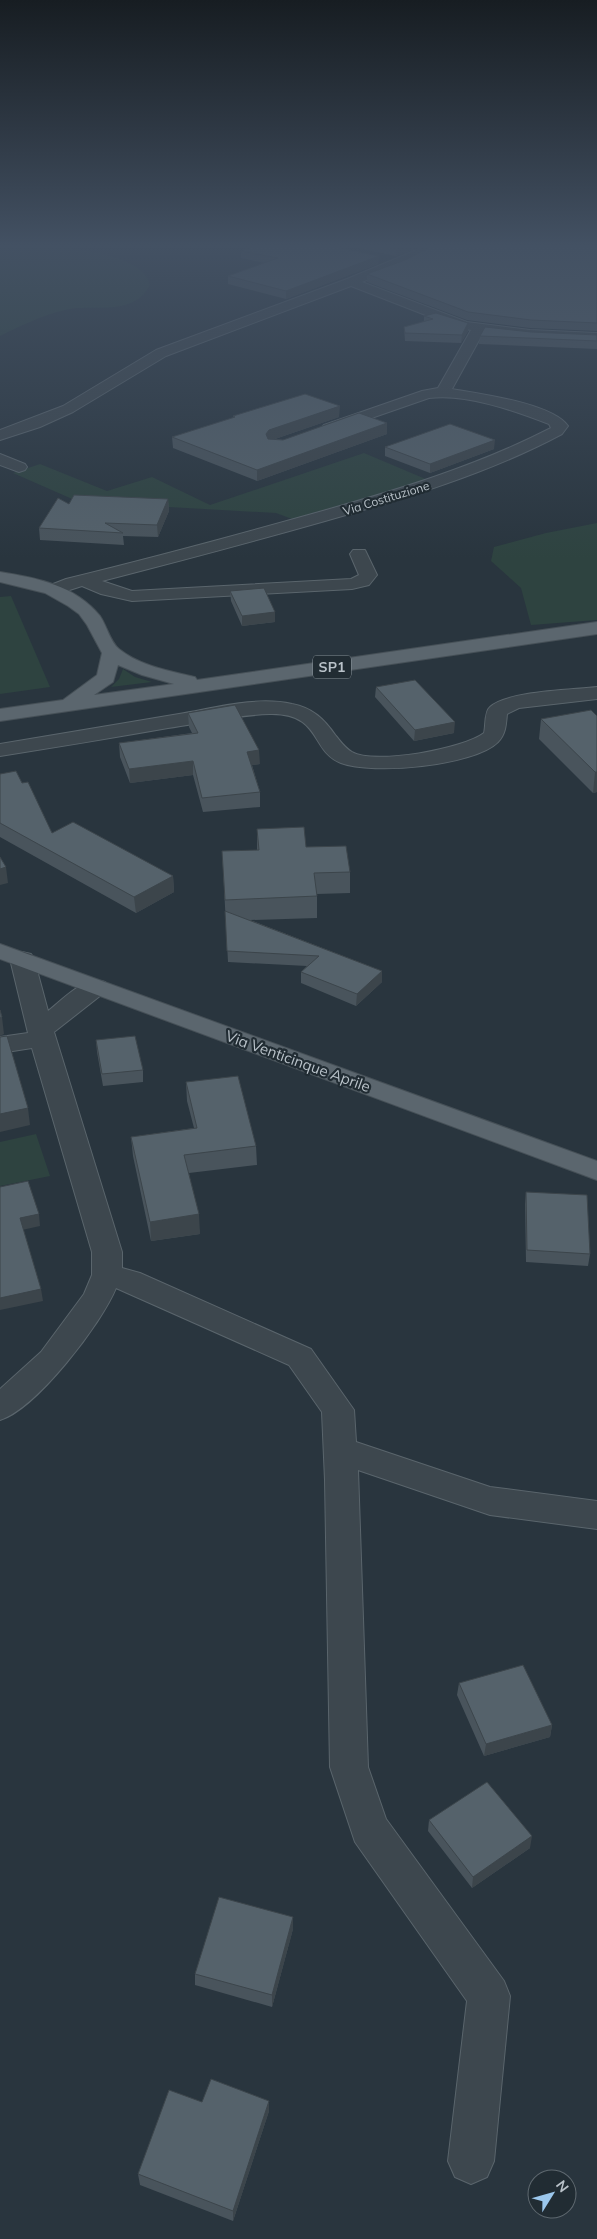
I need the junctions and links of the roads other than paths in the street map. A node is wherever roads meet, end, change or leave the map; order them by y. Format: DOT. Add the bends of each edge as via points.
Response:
graph roads {
  1 [pos="176,348"];
  2 [pos="467,348"];
  3 [pos="443,392"];
  4 [pos="312,434"];
  5 [pos="0,436"];
  6 [pos="0,459"];
  7 [pos="19,467"];
  8 [pos="359,554"];
  9 [pos="0,577"];
  10 [pos="84,580"];
  11 [pos="54,590"];
  12 [pos="597,628"];
  13 [pos="111,653"];
  14 [pos="207,685"];
  15 [pos="597,693"];
  16 [pos="555,698"];
  17 [pos="67,705"];
  18 [pos="0,715"];
  19 [pos="569,716"];
  20 [pos="2,752"];
  21 [pos="11,955"];
  22 [pos="96,987"];
  23 [pos="42,1034"];
  24 [pos="0,1045"];
  25 [pos="597,1171"];
  26 [pos="107,1275"];
  27 [pos="0,1408"];
  28 [pos="340,1450"];
  29 [pos="597,1516"];
  30 [pos="471,2161"];
  1 -- 5 [label="street" via="135,365 69,408"];
  2 -- 3 [label="street"];
  3 -- 4 [label="street, Via Costituzione" via="427,394"];
  3 -- 10 [label="street, Via Costituzione" via="514,405 560,426 557,431 517,451 418,490"];
  6 -- 7 [label="street"];
  8 -- 10 [label="street" via="368,575 363,581 352,584 132,596 106,590"];
  9 -- 11 [label="main road"];
  10 -- 11 [label="street, Via Costituzione"];
  11 -- 13 [label="main road" via="78,603 95,621"];
  12 -- 14 [label="main road, SP1"];
  13 -- 14 [label="main road" via="149,672"];
  13 -- 17 [label="main road" via="106,678"];
  14 -- 17 [label="main road, SP1"];
  15 -- 16 [label="street"];
  16 -- 19 [label="street"];
  16 -- 20 [label="street" via="504,706 497,711 492,738 482,744 406,762 373,763 342,756 308,715 297,711 261,709 80,744"];
  17 -- 18 [label="main road, SP1"];
  21 -- 22 [label="main road, Via Venticinque Aprile"];
  21 -- 23 [label="street"];
  22 -- 23 [label="street"];
  22 -- 25 [label="main road, Via Venticinque Aprile"];
  23 -- 24 [label="street"];
  23 -- 26 [label="street" via="107,1252"];
  26 -- 27 [label="street" via="97,1298 52,1360"];
  26 -- 28 [label="street" via="129,1281 300,1357 338,1410"];
  28 -- 29 [label="street" via="490,1501"];
  28 -- 30 [label="street" via="349,1767 369,1830 489,1996"];
}
